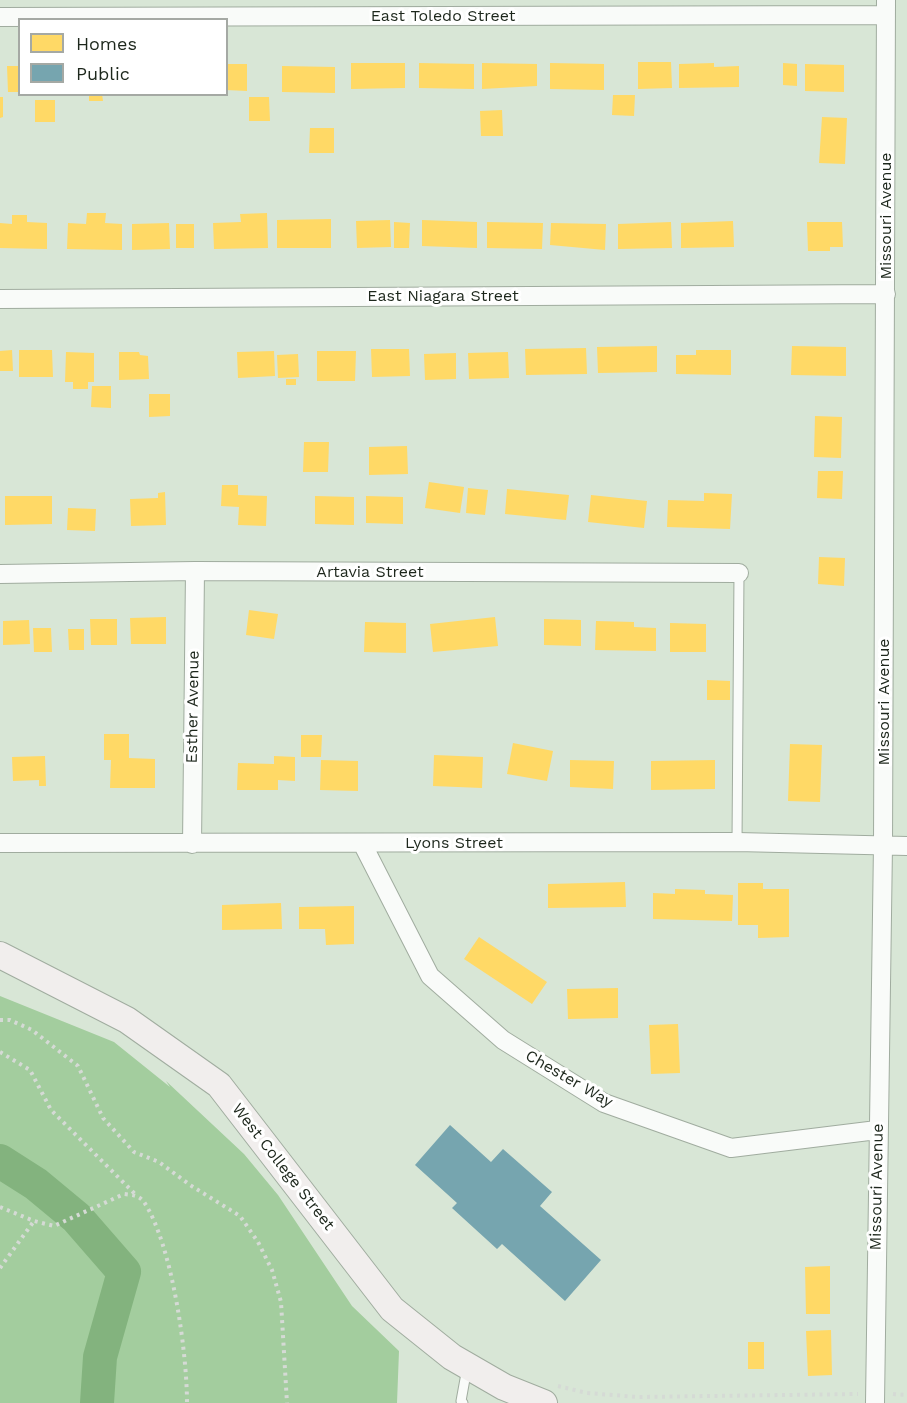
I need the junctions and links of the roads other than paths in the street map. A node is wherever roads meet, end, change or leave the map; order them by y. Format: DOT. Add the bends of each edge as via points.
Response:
graph roads {
  1 [pos="886,7"];
  2 [pos="0,17"];
  3 [pos="886,294"];
  4 [pos="0,299"];
  5 [pos="195,571"];
  6 [pos="739,573"];
  7 [pos="0,574"];
  8 [pos="736,842"];
  9 [pos="0,843"];
  10 [pos="362,843"];
  11 [pos="192,844"];
  12 [pos="883,845"];
  13 [pos="907,846"];
  14 [pos="0,955"];
  15 [pos="878,1130"];
  16 [pos="468,1366"];
  17 [pos="546,1393"];
  18 [pos="875,1399"];
  19 [pos="463,1403"];
  1 -- 2 [label="street, East Toledo Street"];
  1 -- 3 [label="street, Missouri Avenue"];
  3 -- 4 [label="street, East Niagara Street"];
  3 -- 12 [label="street, Missouri Avenue"];
  5 -- 6 [label="street, Artavia Street"];
  5 -- 7 [label="street, Artavia Street"];
  5 -- 11 [label="street, Esther Avenue"];
  6 -- 8 [label="lane"];
  8 -- 10 [label="street, Lyons Street"];
  8 -- 12 [label="street, Lyons Street"];
  9 -- 11 [label="street, Lyons Street"];
  10 -- 11 [label="street, Lyons Street"];
  10 -- 15 [label="street, Chester Way" via="429,976 503,1040 604,1103 731,1148"];
  12 -- 13 [label="street, Lyons Street"];
  12 -- 15 [label="street, Missouri Avenue"];
  14 -- 16 [label="street, West College Street" via="127,1020 219,1084 392,1309"];
  15 -- 18 [label="street, Missouri Avenue"];
  16 -- 17 [label="street, West College Street" via="504,1387"];
  16 -- 19 [label="lane"];
}
